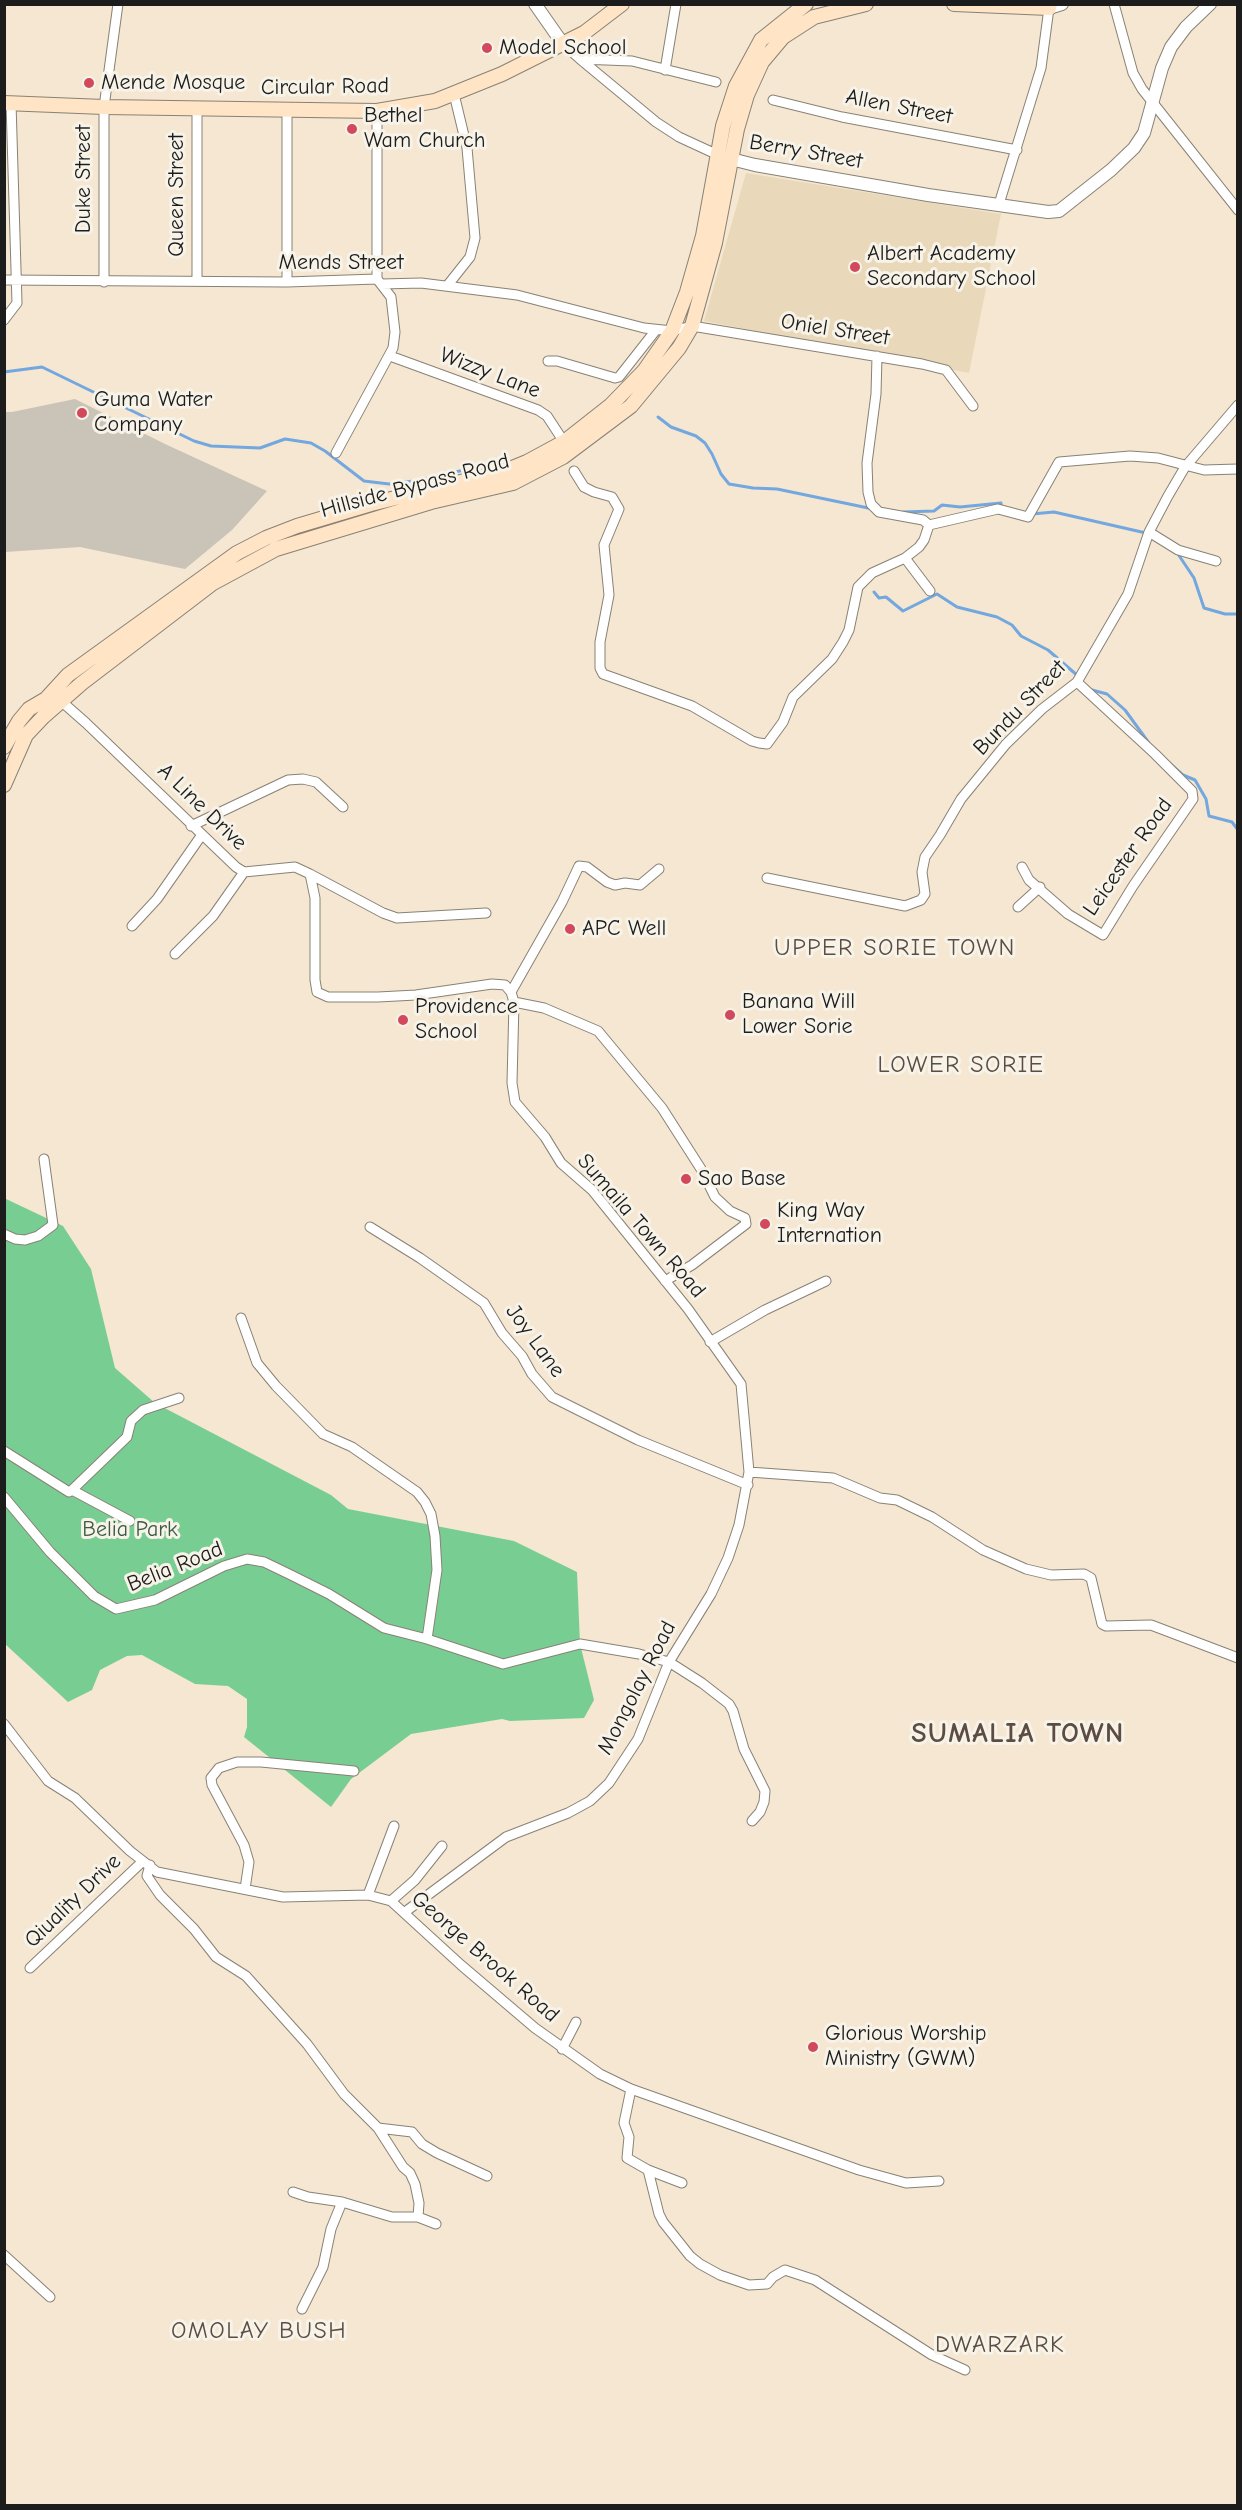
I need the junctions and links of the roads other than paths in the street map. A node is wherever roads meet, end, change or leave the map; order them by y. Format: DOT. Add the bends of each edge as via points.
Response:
graph roads {
  1 [pos="118,4"];
  2 [pos="535,4"];
  3 [pos="622,4"];
  4 [pos="676,4"];
  5 [pos="806,4"];
  6 [pos="866,4"];
  7 [pos="954,4"];
  8 [pos="1114,4"];
  9 [pos="1210,4"];
  10 [pos="1054,6"];
  11 [pos="563,44"];
  12 [pos="580,59"];
  13 [pos="666,70"];
  14 [pos="716,82"];
  15 [pos="454,94"];
  16 [pos="773,100"];
  17 [pos="8,103"];
  18 [pos="1154,103"];
  19 [pos="104,107"];
  20 [pos="197,108"];
  21 [pos="287,110"];
  22 [pos="377,111"];
  23 [pos="1017,150"];
  24 [pos="724,158"];
  25 [pos="999,204"];
  26 [pos="1238,210"];
  27 [pos="4,280"];
  28 [pos="15,280"];
  29 [pos="197,281"];
  30 [pos="380,281"];
  31 [pos="104,282"];
  32 [pos="287,282"];
  33 [pos="447,286"];
  34 [pos="4,320"];
  35 [pos="692,326"];
  36 [pos="657,330"];
  37 [pos="672,331"];
  38 [pos="390,356"];
  39 [pos="877,356"];
  40 [pos="548,361"];
  41 [pos="1238,405"];
  42 [pos="973,406"];
  43 [pos="564,442"];
  44 [pos="336,453"];
  45 [pos="1185,467"];
  46 [pos="1238,469"];
  47 [pos="574,471"];
  48 [pos="928,525"];
  49 [pos="1149,532"];
  50 [pos="905,558"];
  51 [pos="1216,561"];
  52 [pos="930,591"];
  53 [pos="1077,682"];
  54 [pos="46,699"];
  55 [pos="61,701"];
  56 [pos="4,747"];
  57 [pos="4,785"];
  58 [pos="343,807"];
  59 [pos="191,826"];
  60 [pos="201,836"];
  61 [pos="1022,867"];
  62 [pos="659,869"];
  63 [pos="244,872"];
  64 [pos="310,874"];
  65 [pos="767,878"];
  66 [pos="1040,887"];
  67 [pos="1018,907"];
  68 [pos="486,913"];
  69 [pos="132,926"];
  70 [pos="175,954"];
  71 [pos="512,997"];
  72 [pos="44,1159"];
  73 [pos="370,1227"];
  74 [pos="4,1234"];
  75 [pos="665,1281"];
  76 [pos="826,1281"];
  77 [pos="241,1318"];
  78 [pos="710,1342"];
  79 [pos="179,1398"];
  80 [pos="4,1451"];
  81 [pos="749,1472"];
  82 [pos="748,1485"];
  83 [pos="72,1490"];
  84 [pos="4,1497"];
  85 [pos="130,1521"];
  86 [pos="427,1639"];
  87 [pos="1238,1658"];
  88 [pos="669,1662"];
  89 [pos="4,1724"];
  90 [pos="354,1771"];
  91 [pos="752,1821"];
  92 [pos="394,1826"];
  93 [pos="442,1846"];
  94 [pos="146,1863"];
  95 [pos="245,1889"];
  96 [pos="368,1895"];
  97 [pos="392,1901"];
  98 [pos="405,1912"];
  99 [pos="30,1968"];
  100 [pos="576,2022"];
  101 [pos="562,2049"];
  102 [pos="631,2089"];
  103 [pos="378,2128"];
  104 [pos="648,2170"];
  105 [pos="487,2176"];
  106 [pos="939,2181"];
  107 [pos="682,2183"];
  108 [pos="293,2192"];
  109 [pos="342,2202"];
  110 [pos="418,2217"];
  111 [pos="436,2224"];
  112 [pos="4,2255"];
  113 [pos="50,2297"];
  114 [pos="302,2309"];
  115 [pos="965,2370"];
  1 -- 19 [label="street, Duke Street"];
  2 -- 11 [label="street"];
  3 -- 11 [label="main road, Circular Road"];
  4 -- 13 [label="street"];
  5 -- 24 [label="main road, Hillside Bypass Road" via="773,29 752,54 723,126"];
  6 -- 24 [label="main road, Hillside Bypass Road" via="814,17 772,47 747,95"];
  7 -- 10 [label="main road"];
  8 -- 18 [label="street" via="1133,73"];
  9 -- 18 [label="street" via="1171,47"];
  10 -- 23 [label="street"];
  11 -- 12 [label="street"];
  11 -- 15 [label="main road, Circular Road"];
  12 -- 13 [label="street" via="625,60"];
  12 -- 24 [label="street, Berry Street" via="656,122"];
  13 -- 14 [label="street"];
  15 -- 22 [label="main road, Circular Road"];
  15 -- 33 [label="street" via="467,148 475,238 470,257"];
  16 -- 23 [label="street, Allen Street"];
  17 -- 19 [label="main road, Circular Road"];
  17 -- 28 [label="street"];
  18 -- 25 [label="street, Berry Street" via="1144,133 1134,148 1071,202 1055,212"];
  18 -- 26 [label="street"];
  19 -- 20 [label="main road, Circular Road"];
  19 -- 31 [label="street, Duke Street"];
  20 -- 21 [label="main road, Circular Road"];
  20 -- 29 [label="street, Queen Street"];
  21 -- 22 [label="main road, Circular Road"];
  21 -- 32 [label="street"];
  22 -- 30 [label="street"];
  23 -- 25 [label="street"];
  24 -- 25 [label="street, Berry Street" via="927,195"];
  24 -- 35 [label="main road, Hillside Bypass Road" via="715,243"];
  24 -- 37 [label="main road, Hillside Bypass Road" via="687,292"];
  27 -- 28 [label="street, Mends Street"];
  28 -- 31 [label="street, Mends Street"];
  28 -- 34 [label="street" via="17,303"];
  29 -- 31 [label="street, Mends Street"];
  29 -- 32 [label="street, Mends Street"];
  30 -- 32 [label="street, Mends Street"];
  30 -- 33 [label="street, Mends Street"];
  30 -- 38 [label="street" via="391,297 395,340"];
  33 -- 36 [label="street, Mends Street" via="517,295"];
  35 -- 37 [label="street, Oniel Street"];
  35 -- 39 [label="street, Oniel Street"];
  35 -- 55 [label="main road, Hillside Bypass Road" via="679,348 631,406 563,457 513,483 321,534 248,562 213,583"];
  36 -- 37 [label="street, Mends Street"];
  36 -- 40 [label="street" via="619,377"];
  37 -- 43 [label="main road, Hillside Bypass Road" via="630,386"];
  38 -- 43 [label="street, Wizzy Lane" via="538,410 555,426"];
  38 -- 44 [label="street"];
  39 -- 42 [label="street, Oniel Street" via="946,370"];
  39 -- 48 [label="street" via="867,463 871,504 879,512 923,520"];
  41 -- 45 [label="street, Bundu Street"];
  43 -- 54 [label="main road, Hillside Bypass Road" via="505,471 372,504 266,538 237,553 125,632 68,675"];
  45 -- 46 [label="street"];
  45 -- 48 [label="street" via="1158,458 1130,456 1059,462 1028,517 998,509"];
  45 -- 49 [label="street, Bundu Street"];
  47 -- 50 [label="street" via="584,487 612,496 619,509 604,545 609,595 601,627 599,654 603,674 692,706 752,741 767,744 783,722 793,698 832,659 849,630 858,587 872,573"];
  48 -- 50 [label="street" via="919,547"];
  49 -- 51 [label="street" via="1178,550"];
  49 -- 53 [label="street, Bundu Street" via="1128,594"];
  50 -- 52 [label="street"];
  53 -- 65 [label="street, Bundu Street" via="1006,744 961,799 925,857 925,894 921,900 905,906"];
  53 -- 66 [label="street, Leicester Road" via="1192,791 1193,799 1103,934 1068,914"];
  54 -- 55 [label="street"];
  54 -- 56 [label="main road, Hillside Bypass Road" via="29,709"];
  55 -- 57 [label="main road, Hillside Bypass Road" via="26,735"];
  55 -- 59 [label="street, A Line Drive"];
  58 -- 59 [label="street" via="316,782 303,778 288,780"];
  59 -- 60 [label="street, A Line Drive"];
  60 -- 63 [label="street, A Line Drive"];
  60 -- 69 [label="street" via="157,899"];
  61 -- 66 [label="street, Leicester Road" via="1029,880"];
  62 -- 71 [label="street" via="640,885 615,885 579,866"];
  63 -- 64 [label="street, A Line Drive" via="295,867"];
  63 -- 70 [label="street" via="213,916"];
  64 -- 68 [label="street, A Line Drive" via="397,918"];
  64 -- 71 [label="street" via="315,898 317,992 328,997 387,997 498,983 505,985"];
  66 -- 67 [label="street"];
  71 -- 75 [label="street, Sumaila Town Road" via="515,1102 561,1163 592,1190"];
  71 -- 75 [label="street" via="598,1031 662,1108 715,1197 745,1218 747,1224"];
  72 -- 74 [label="street" via="53,1225 38,1236 25,1239"];
  73 -- 82 [label="street, Joy Lane" via="484,1303 552,1397 638,1440"];
  75 -- 78 [label="street, Sumaila Town Road"];
  76 -- 78 [label="street"];
  77 -- 86 [label="street" via="257,1363 323,1434 352,1448 417,1491 425,1502 435,1536 437,1570"];
  78 -- 81 [label="street, Sumaila Town Road" via="741,1383"];
  79 -- 83 [label="street" via="143,1410 131,1420 127,1437"];
  80 -- 83 [label="street" via="69,1492"];
  81 -- 82 [label="street, Sumaila Town Road"];
  81 -- 87 [label="street" via="833,1478 880,1498 897,1500 983,1550 1026,1569 1051,1575 1084,1574 1091,1578 1102,1624 1106,1626 1151,1625"];
  82 -- 88 [label="street, Mongolay Road" via="728,1558"];
  83 -- 85 [label="street"];
  84 -- 86 [label="street, Belia Road" via="57,1559 94,1596 117,1610 155,1600 247,1559 264,1562 329,1594 384,1628"];
  86 -- 88 [label="street, Belia Road" via="502,1664 580,1644"];
  88 -- 91 [label="street, Belia Road" via="702,1683 733,1711 744,1749 765,1791 760,1812"];
  88 -- 98 [label="street, Mongolay Road" via="638,1738 598,1794 568,1813 506,1837"];
  89 -- 94 [label="street, George Brook Road" via="48,1781 75,1798"];
  90 -- 95 [label="street" via="261,1762 237,1762 219,1768 212,1785 244,1845 249,1863"];
  92 -- 96 [label="street"];
  93 -- 97 [label="street"];
  94 -- 95 [label="street, George Brook Road" via="157,1872"];
  94 -- 99 [label="street, Qiuality Drive"];
  94 -- 103 [label="street" via="147,1876 156,1890 216,1957 246,1976 262,1993 344,2094"];
  95 -- 96 [label="street, George Brook Road" via="283,1898"];
  96 -- 97 [label="street, George Brook Road"];
  97 -- 98 [label="street, George Brook Road"];
  98 -- 101 [label="street, George Brook Road" via="461,1965"];
  100 -- 101 [label="street"];
  101 -- 102 [label="street, George Brook Road"];
  102 -- 104 [label="street" via="624,2123 629,2137 626,2155"];
  102 -- 106 [label="street, George Brook Road" via="896,2181"];
  103 -- 105 [label="street" via="412,2132 437,2153"];
  103 -- 110 [label="street" via="416,2184"];
  104 -- 107 [label="street"];
  104 -- 115 [label="street" via="663,2222 700,2264 749,2285 767,2284 785,2270 815,2280 932,2355"];
  108 -- 109 [label="street"];
  109 -- 110 [label="street" via="392,2217"];
  109 -- 114 [label="street" via="323,2267"];
  110 -- 111 [label="street"];
  112 -- 113 [label="street"];
}
